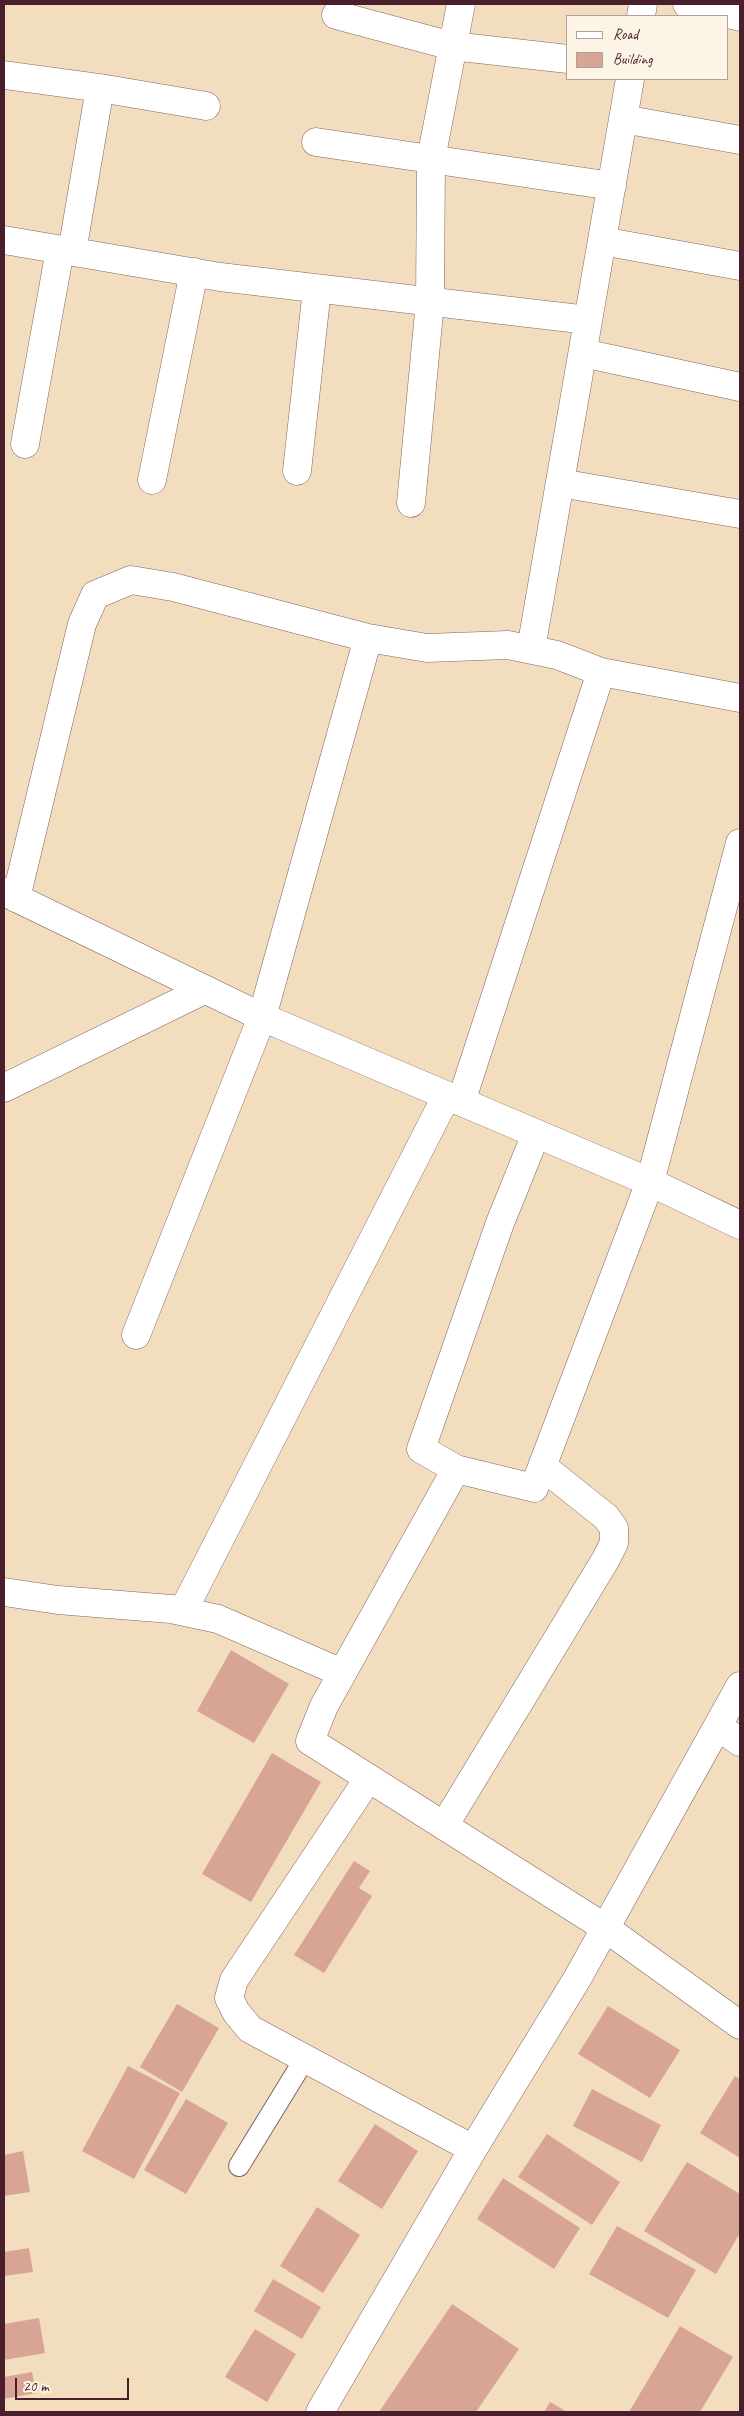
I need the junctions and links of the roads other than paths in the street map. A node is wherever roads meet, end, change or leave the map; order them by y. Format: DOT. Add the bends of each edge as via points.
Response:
graph roads {
  1 [pos="461,4"];
  2 [pos="687,4"];
  3 [pos="336,16"];
  4 [pos="740,17"];
  5 [pos="452,46"];
  6 [pos="566,59"];
  7 [pos="4,75"];
  8 [pos="630,80"];
  9 [pos="100,88"];
  10 [pos="206,106"];
  11 [pos="623,119"];
  12 [pos="740,140"];
  13 [pos="316,142"];
  14 [pos="431,159"];
  15 [pos="612,186"];
  16 [pos="4,240"];
  17 [pos="602,241"];
  18 [pos="66,251"];
  19 [pos="740,266"];
  20 [pos="194,272"];
  21 [pos="318,289"];
  22 [pos="430,302"];
  23 [pos="588,320"];
  24 [pos="583,353"];
  25 [pos="740,387"];
  26 [pos="25,444"];
  27 [pos="297,471"];
  28 [pos="152,480"];
  29 [pos="560,483"];
  30 [pos="411,503"];
  31 [pos="740,514"];
  32 [pos="368,638"];
  33 [pos="531,649"];
  34 [pos="601,672"];
  35 [pos="740,698"];
  36 [pos="740,842"];
  37 [pos="10,895"];
  38 [pos="204,990"];
  39 [pos="262,1017"];
  40 [pos="4,1088"];
  41 [pos="454,1099"];
  42 [pos="536,1134"];
  43 [pos="650,1182"];
  44 [pos="740,1225"];
  45 [pos="136,1335"];
  46 [pos="542,1466"];
  47 [pos="456,1469"];
  48 [pos="4,1592"];
  49 [pos="183,1611"];
  50 [pos="342,1673"];
  51 [pos="740,1686"];
  52 [pos="730,1735"];
  53 [pos="368,1779"];
  54 [pos="444,1826"];
  55 [pos="604,1927"];
  56 [pos="740,2025"];
  57 [pos="304,2060"];
  58 [pos="473,2149"];
  59 [pos="239,2166"];
  60 [pos="320,2412"];
  1 -- 5 [label="street"];
  2 -- 4 [label="street"];
  3 -- 5 [label="street"];
  5 -- 6 [label="street"];
  5 -- 14 [label="street"];
  7 -- 9 [label="street"];
  8 -- 11 [label="street"];
  9 -- 10 [label="street"];
  9 -- 18 [label="street"];
  11 -- 12 [label="street"];
  11 -- 15 [label="street"];
  13 -- 14 [label="street"];
  14 -- 15 [label="street"];
  14 -- 22 [label="street"];
  15 -- 17 [label="street"];
  16 -- 18 [label="street"];
  17 -- 19 [label="street"];
  17 -- 23 [label="street"];
  18 -- 20 [label="street"];
  18 -- 26 [label="street"];
  20 -- 21 [label="street"];
  20 -- 28 [label="street"];
  21 -- 22 [label="street"];
  21 -- 27 [label="street"];
  22 -- 23 [label="street"];
  22 -- 30 [label="street"];
  23 -- 24 [label="street"];
  24 -- 25 [label="street"];
  24 -- 29 [label="street"];
  29 -- 31 [label="street"];
  29 -- 33 [label="street"];
  32 -- 33 [label="street" via="427,648 508,644"];
  32 -- 37 [label="street" via="173,587 131,580 95,595 82,624"];
  32 -- 39 [label="street"];
  33 -- 34 [label="street"];
  34 -- 35 [label="street"];
  34 -- 41 [label="street"];
  36 -- 43 [label="street"];
  37 -- 38 [label="street"];
  38 -- 39 [label="street"];
  38 -- 40 [label="street"];
  39 -- 41 [label="street"];
  39 -- 45 [label="street"];
  41 -- 42 [label="street"];
  41 -- 49 [label="street"];
  42 -- 43 [label="street"];
  42 -- 47 [label="street" via="500,1223 421,1449"];
  43 -- 44 [label="street"];
  43 -- 46 [label="street"];
  46 -- 47 [label="street" via="534,1488"];
  46 -- 54 [label="street" via="606,1517 614,1528 614,1543"];
  47 -- 50 [label="street"];
  48 -- 49 [label="street"];
  49 -- 50 [label="street" via="218,1619"];
  50 -- 53 [label="street" via="310,1742"];
  51 -- 52 [label="street"];
  52 -- 55 [label="street"];
  53 -- 54 [label="street"];
  53 -- 57 [label="street" via="234,1980 230,1998 236,2012 250,2029"];
  54 -- 55 [label="street"];
  55 -- 56 [label="street"];
  55 -- 58 [label="street" via="577,1979"];
  57 -- 58 [label="street"];
  57 -- 59 [label="lane"];
  58 -- 60 [label="street"];
}
